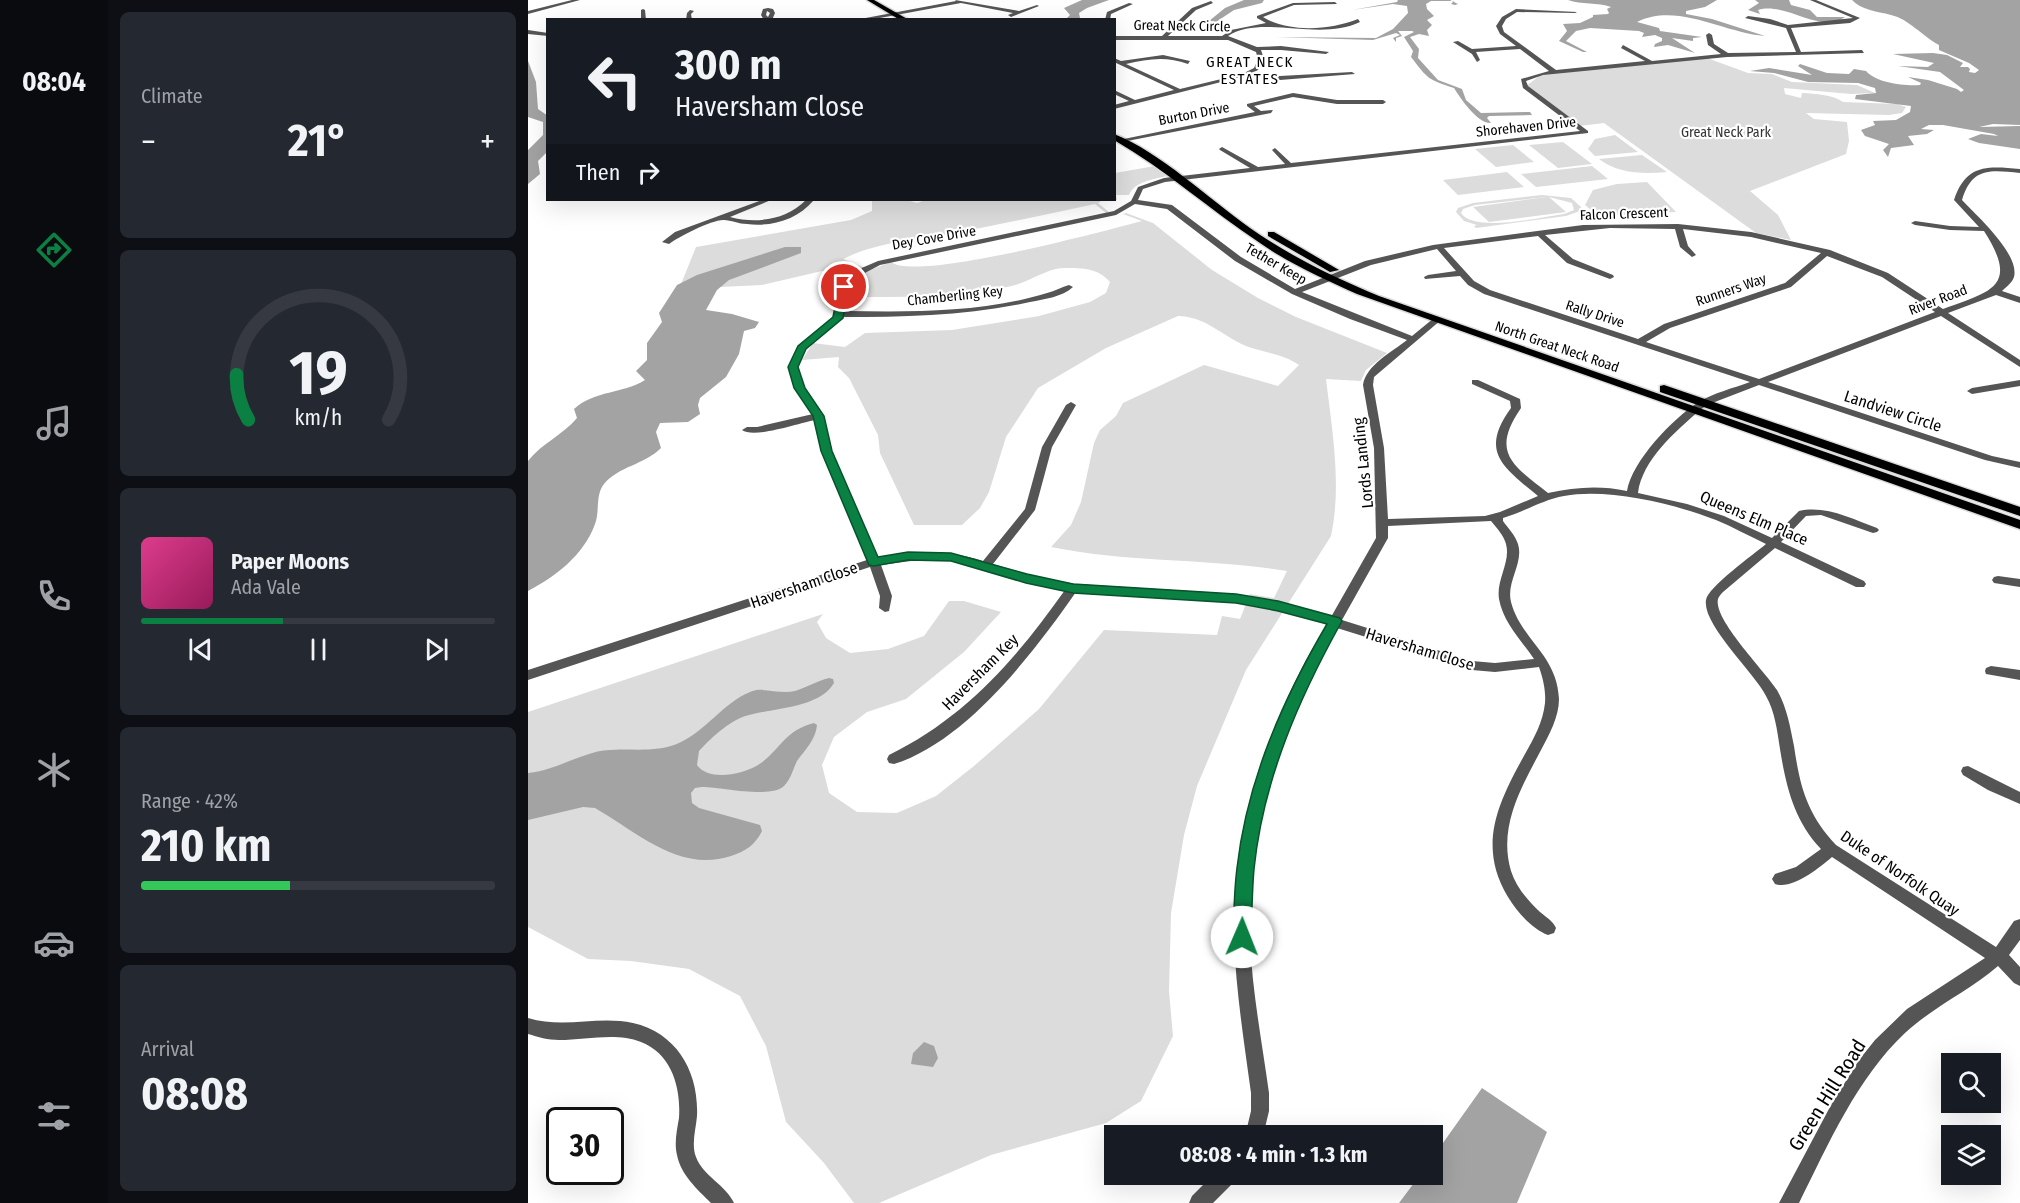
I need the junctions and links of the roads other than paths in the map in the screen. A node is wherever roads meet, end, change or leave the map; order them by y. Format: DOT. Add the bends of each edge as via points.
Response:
graph roads {
  1 [pos="545,0"];
  2 [pos="578,0"];
  3 [pos="862,0"];
  4 [pos="870,0"];
  5 [pos="1812,0"];
  6 [pos="958,1"];
  7 [pos="1210,2"];
  8 [pos="1335,3"];
  9 [pos="1131,4"];
  10 [pos="555,6"];
  11 [pos="1037,6"];
  12 [pos="643,10"];
  13 [pos="692,11"];
  14 [pos="1018,12"];
  15 [pos="1575,12"];
  16 [pos="528,13"];
  17 [pos="893,16"];
  18 [pos="1007,16"];
  19 [pos="644,18"];
  20 [pos="689,18"];
  21 [pos="875,18"];
  22 [pos="1108,18"];
  23 [pos="1748,18"];
  24 [pos="1358,21"];
  25 [pos="1271,24"];
  26 [pos="1788,27"];
  27 [pos="528,32"];
  28 [pos="546,34"];
  29 [pos="1709,35"];
  30 [pos="1164,37"];
  31 [pos="1224,37"];
  32 [pos="1116,38"];
  33 [pos="1456,42"];
  34 [pos="1521,47"];
  35 [pos="1623,47"];
  36 [pos="1257,49"];
  37 [pos="1470,51"];
  38 [pos="1326,52"];
  39 [pos="1862,52"];
  40 [pos="1799,53"];
  41 [pos="1727,55"];
  42 [pos="1477,60"];
  43 [pos="1118,62"];
  44 [pos="1188,62"];
  45 [pos="1651,62"];
  46 [pos="1555,72"];
  47 [pos="1249,73"];
  48 [pos="1352,75"];
  49 [pos="1180,91"];
  50 [pos="1116,93"];
  51 [pos="1135,102"];
  52 [pos="1383,102"];
  53 [pos="1116,107"];
  54 [pos="1271,111"];
  55 [pos="1260,113"];
  56 [pos="1123,138"];
  57 [pos="1222,149"];
  58 [pos="1275,150"];
  59 [pos="1289,165"];
  60 [pos="1255,168"];
  61 [pos="2020,171"];
  62 [pos="1189,176"];
  63 [pos="1178,177"];
  64 [pos="764,201"];
  65 [pos="809,201"];
  66 [pos="1134,202"];
  67 [pos="722,217"];
  68 [pos="1915,223"];
  69 [pos="1678,226"];
  70 [pos="1986,229"];
  71 [pos="1539,233"];
  72 [pos="666,242"];
  73 [pos="1439,247"];
  74 [pos="1827,252"];
  75 [pos="1692,255"];
  76 [pos="1461,273"];
  77 [pos="1334,276"];
  78 [pos="1428,277"];
  79 [pos="1610,277"];
  80 [pos="1069,286"];
  81 [pos="1295,292"];
  82 [pos="1996,292"];
  83 [pos="2020,300"];
  84 [pos="1944,313"];
  85 [pos="840,314"];
  86 [pos="1437,320"];
  87 [pos="1412,339"];
  88 [pos="1638,343"];
  89 [pos="2020,364"];
  90 [pos="1476,382"];
  91 [pos="1757,382"];
  92 [pos="2020,383"];
  93 [pos="1972,391"];
  94 [pos="1071,405"];
  95 [pos="1699,407"];
  96 [pos="819,416"];
  97 [pos="747,430"];
  98 [pos="2020,465"];
  99 [pos="1632,495"];
  100 [pos="1546,497"];
  101 [pos="2020,512"];
  102 [pos="1498,516"];
  103 [pos="1383,523"];
  104 [pos="2020,525"];
  105 [pos="1873,530"];
  106 [pos="1774,543"];
  107 [pos="874,562"];
  108 [pos="985,566"];
  109 [pos="1998,580"];
  110 [pos="2020,583"];
  111 [pos="1860,584"];
  112 [pos="1073,588"];
  113 [pos="885,608"];
  114 [pos="1335,621"];
  115 [pos="1543,662"];
  116 [pos="1991,671"];
  117 [pos="528,675"];
  118 [pos="2020,675"];
  119 [pos="894,759"];
  120 [pos="1968,771"];
  121 [pos="2020,798"];
  122 [pos="1831,849"];
  123 [pos="1779,879"];
  124 [pos="2020,926"];
  125 [pos="1548,928"];
  126 [pos="1999,958"];
  127 [pos="2020,978"];
  128 [pos="528,1026"];
  129 [pos="1257,1125"];
  130 [pos="1217,1185"];
  131 [pos="724,1203"];
  132 [pos="1199,1203"];
  133 [pos="1789,1203"];
  1 -- 10 [label="street"];
  2 -- 10 [label="street"];
  3 -- 17 [label="main road"];
  4 -- 17 [label="main road"];
  5 -- 26 [label="street" via="1857,18"];
  6 -- 14 [label="street"];
  6 -- 17 [label="street"];
  7 -- 30 [label="street" via="1194,9"];
  8 -- 25 [label="street" via="1296,4 1259,17"];
  9 -- 22 [label="street" via="1109,13"];
  10 -- 16 [label="street"];
  11 -- 14 [label="street"];
  12 -- 19 [label="street"];
  13 -- 20 [label="street"];
  14 -- 18 [label="street"];
  15 -- 34 [label="street" via="1516,10 1507,15 1499,29"];
  17 -- 21 [label="street"];
  23 -- 26 [label="street"];
  24 -- 25 [label="street" via="1350,26 1332,27"];
  25 -- 31 [label="street" via="1233,31"];
  26 -- 40 [label="street"];
  27 -- 28 [label="street"];
  29 -- 41 [label="street" via="1711,45"];
  30 -- 31 [label="street, Great Neck Circle"];
  30 -- 32 [label="street, Great Neck Circle"];
  31 -- 36 [label="street, Great Neck Circle"];
  33 -- 37 [label="street"];
  34 -- 37 [label="street"];
  34 -- 46 [label="street"];
  35 -- 45 [label="street"];
  36 -- 38 [label="street"];
  36 -- 47 [label="street" via="1261,62"];
  37 -- 42 [label="street"];
  39 -- 40 [label="street, Shorehaven Drive"];
  40 -- 41 [label="street, Shorehaven Drive"];
  41 -- 45 [label="street, Shorehaven Drive"];
  43 -- 44 [label="street" via="1165,55"];
  43 -- 49 [label="street"];
  45 -- 46 [label="street, Shorehaven Drive"];
  46 -- 59 [label="street, Shorehaven Drive" via="1529,76 1522,83 1586,132"];
  47 -- 48 [label="street" via="1286,78"];
  47 -- 49 [label="street"];
  49 -- 51 [label="street"];
  50 -- 51 [label="street"];
  51 -- 53 [label="street"];
  52 -- 55 [label="street" via="1289,96 1250,105"];
  54 -- 55 [label="street, Burton Drive"];
  55 -- 56 [label="street, Burton Drive"];
  56 -- 62 [label="main road, North Great Neck Road" via="1157,153"];
  56 -- 63 [label="main road, North Great Neck Road"];
  57 -- 60 [label="street"];
  58 -- 59 [label="street"];
  59 -- 60 [label="street, Shorehaven Drive"];
  60 -- 62 [label="street, Shorehaven Drive"];
  61 -- 70 [label="street" via="1980,170 1969,175 1961,186 1958,200"];
  62 -- 63 [label="street, Dey Cove Drive"];
  62 -- 77 [label="main road, North Great Neck Road"];
  63 -- 66 [label="street, Dey Cove Drive" via="1140,188"];
  63 -- 77 [label="main road, North Great Neck Road" via="1263,241"];
  64 -- 67 [label="street"];
  65 -- 67 [label="street" via="798,213 783,218 747,223"];
  66 -- 81 [label="street, Tether Keep" via="1173,209 1238,259"];
  66 -- 85 [label="street, Dey Cove Drive" via="1111,215 878,263 849,279 842,291"];
  67 -- 72 [label="street"];
  68 -- 70 [label="street"];
  69 -- 71 [label="street, Falcon Crescent" via="1607,226"];
  69 -- 74 [label="street, Falcon Crescent" via="1771,239"];
  69 -- 75 [label="street" via="1684,247"];
  70 -- 82 [label="street" via="2005,249 2012,264 2010,278"];
  71 -- 73 [label="street, Falcon Crescent"];
  71 -- 79 [label="street" via="1570,261"];
  73 -- 76 [label="street, Rally Drive"];
  73 -- 77 [label="street, Falcon Crescent" via="1393,256"];
  74 -- 84 [label="street, Falcon Crescent" via="1885,275"];
  74 -- 88 [label="street, Runners Way" via="1788,285 1667,326"];
  76 -- 78 [label="street"];
  76 -- 88 [label="street, Rally Drive" via="1487,292"];
  77 -- 81 [label="street, Falcon Crescent"];
  77 -- 86 [label="main road, North Great Neck Road" via="1375,298"];
  77 -- 95 [label="main road, North Great Neck Road"];
  80 -- 85 [label="street, Chamberling Key" via="1044,297 959,312"];
  81 -- 87 [label="street, Tether Keep"];
  82 -- 83 [label="street"];
  82 -- 84 [label="street, River Road"];
  84 -- 89 [label="street"];
  84 -- 91 [label="street, River Road"];
  85 -- 96 [label="street" via="801,348 793,367 800,388"];
  86 -- 87 [label="street, Lords Landing"];
  86 -- 95 [label="main road, North Great Neck Road"];
  87 -- 103 [label="street, Lords Landing" via="1376,369 1369,380 1379,447"];
  88 -- 91 [label="street, Rally Drive"];
  90 -- 100 [label="street" via="1515,399 1516,408 1499,432 1500,447 1514,469"];
  91 -- 95 [label="street, River Road"];
  91 -- 98 [label="street, Landview Circle"];
  92 -- 93 [label="street"];
  94 -- 108 [label="street" via="1047,447 1030,510"];
  95 -- 99 [label="street" via="1640,469"];
  95 -- 101 [label="main road, North Great Neck Road"];
  95 -- 104 [label="main road, North Great Neck Road"];
  96 -- 97 [label="street"];
  96 -- 107 [label="street" via="826,451"];
  99 -- 100 [label="street, Queens Elm Place" via="1587,490"];
  99 -- 106 [label="street, Queens Elm Place" via="1702,512"];
  100 -- 102 [label="street, Queens Elm Place"];
  102 -- 103 [label="street, Queens Elm Place"];
  102 -- 115 [label="street" via="1513,552 1504,580 1505,601 1512,618"];
  103 -- 114 [label="street, Lords Landing" via="1379,547"];
  105 -- 106 [label="street, Duke of Norfolk Quay" via="1828,514 1809,512 1798,515"];
  106 -- 111 [label="street, Queens Elm Place"];
  106 -- 122 [label="street, Duke of Norfolk Quay" via="1714,593 1713,612 1775,698 1800,808 1812,830"];
  107 -- 108 [label="street, Haversham Close" via="935,555"];
  107 -- 113 [label="street" via="886,596"];
  107 -- 117 [label="street, Haversham Close"];
  108 -- 112 [label="street, Haversham Close"];
  109 -- 110 [label="street"];
  112 -- 114 [label="street, Haversham Close" via="1236,598"];
  112 -- 119 [label="street, Haversham Key" via="1044,629 996,684 942,732"];
  114 -- 115 [label="street, Haversham Close" via="1467,665"];
  114 -- 129 [label="street" via="1306,672 1267,768 1245,869 1242,937 1260,1093"];
  115 -- 125 [label="street" via="1551,686 1551,709 1544,732 1501,818 1499,847 1515,897"];
  116 -- 118 [label="street"];
  120 -- 121 [label="street"];
  122 -- 123 [label="street" via="1803,872"];
  122 -- 126 [label="street, Duke of Norfolk Quay"];
  124 -- 126 [label="street, Green Hill Road"];
  126 -- 127 [label="street, Duke of Norfolk Quay"];
  126 -- 133 [label="street, Green Hill Road" via="1915,1014 1877,1050"];
  128 -- 131 [label="street" via="554,1033 632,1031 658,1042 676,1061 686,1082 688,1161"];
  130 -- 132 [label="street"];
}
